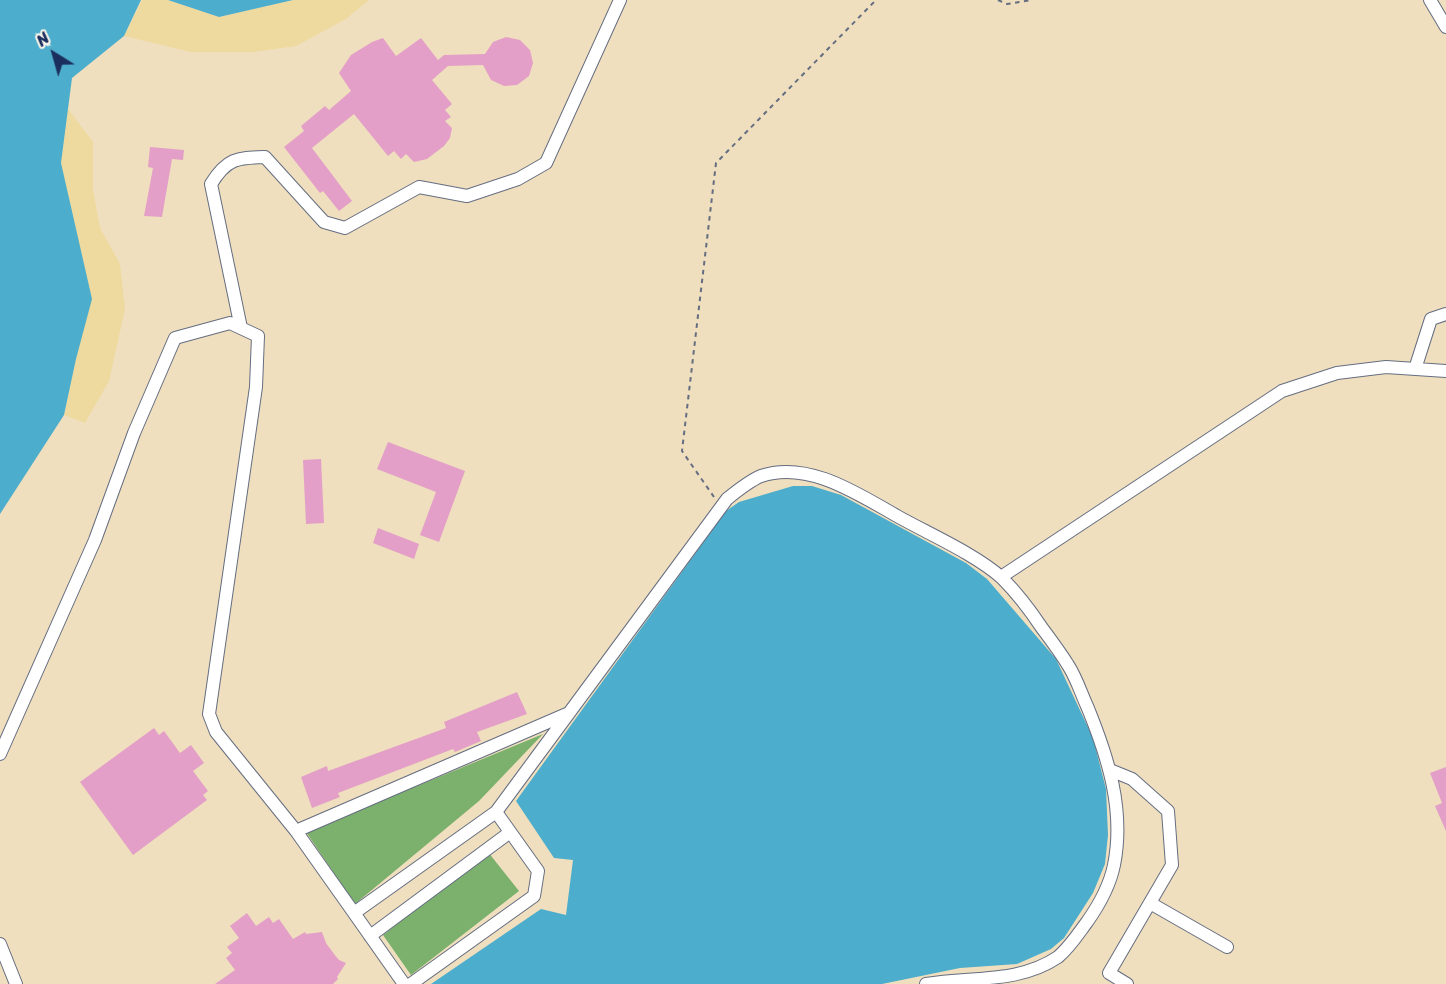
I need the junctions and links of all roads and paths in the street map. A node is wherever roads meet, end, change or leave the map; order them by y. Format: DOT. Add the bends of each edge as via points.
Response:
graph roads {
  1 [pos="620,0"];
  2 [pos="876,0"];
  3 [pos="998,0"];
  4 [pos="1032,0"];
  5 [pos="1430,0"];
  6 [pos="1446,27"];
  7 [pos="1446,314"];
  8 [pos="241,328"];
  9 [pos="1415,369"];
  10 [pos="1446,371"];
  11 [pos="722,505"];
  12 [pos="1000,577"];
  13 [pos="570,712"];
  14 [pos="0,754"];
  15 [pos="1110,770"];
  16 [pos="496,812"];
  17 [pos="296,831"];
  18 [pos="509,833"];
  19 [pos="1150,903"];
  20 [pos="354,913"];
  21 [pos="370,936"];
  22 [pos="0,944"];
  23 [pos="1227,947"];
  24 [pos="16,984"];
  25 [pos="404,984"];
  26 [pos="411,984"];
  27 [pos="927,984"];
  28 [pos="1127,984"];
  1 -- 8 [label="street" via="546,163 518,179 467,196 419,187 345,228 324,222 265,157 237,158 220,170 211,184"];
  2 -- 11 [label="path" via="716,163 682,451"];
  3 -- 4 [label="path" via="1007,4"];
  5 -- 6 [label="street"];
  7 -- 9 [label="street" via="1431,319"];
  8 -- 14 [label="street" via="230,323 175,338 134,433 95,540"];
  8 -- 17 [label="street" via="258,336 256,387 209,714 216,732"];
  9 -- 10 [label="street"];
  9 -- 12 [label="street" via="1386,367 1336,373 1282,391"];
  11 -- 12 [label="street" via="760,476 782,471 809,475 843,486"];
  11 -- 13 [label="street"];
  12 -- 15 [label="street" via="1017,594 1069,666"];
  13 -- 16 [label="street"];
  13 -- 17 [label="street"];
  15 -- 19 [label="street" via="1132,779 1168,811 1172,865"];
  15 -- 27 [label="street" via="1117,804 1114,866 1104,892 1074,941 1057,957 1009,978"];
  16 -- 18 [label="street"];
  16 -- 20 [label="street"];
  17 -- 20 [label="street"];
  18 -- 21 [label="street"];
  18 -- 26 [label="street" via="538,871 534,896"];
  19 -- 23 [label="street"];
  19 -- 28 [label="street" via="1109,973"];
  20 -- 21 [label="street"];
  21 -- 25 [label="street"];
  22 -- 24 [label="street"];
}
